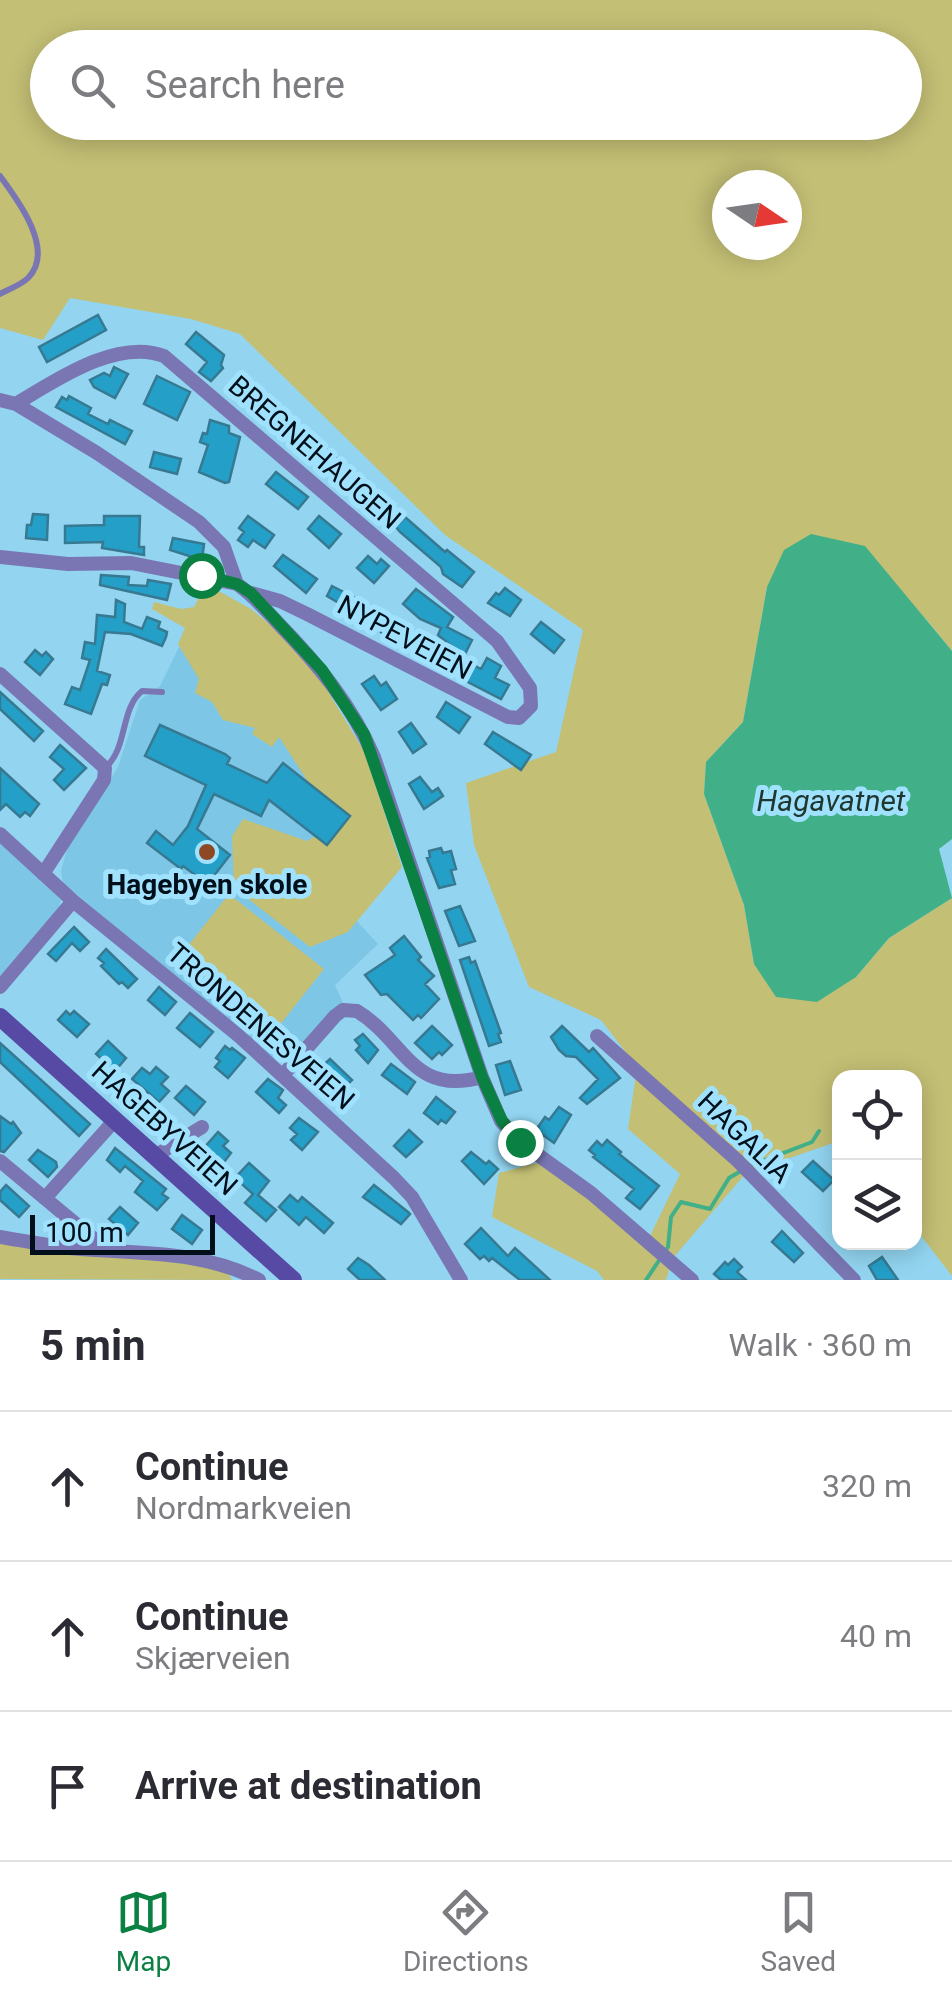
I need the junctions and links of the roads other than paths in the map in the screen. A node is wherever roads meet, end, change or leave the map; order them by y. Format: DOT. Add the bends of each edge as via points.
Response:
graph roads {
  1 [pos="0,176"];
  2 [pos="0,294"];
  3 [pos="0,400"];
  4 [pos="16,404"];
  5 [pos="0,557"];
  6 [pos="237,584"];
  7 [pos="251,593"];
  8 [pos="0,674"];
  9 [pos="162,692"];
  10 [pos="531,706"];
  11 [pos="105,768"];
  12 [pos="0,834"];
  13 [pos="43,874"];
  14 [pos="73,900"];
  15 [pos="0,988"];
  16 [pos="0,1017"];
  17 [pos="597,1036"];
  18 [pos="283,1075"];
  19 [pos="482,1077"];
  20 [pos="115,1120"];
  21 [pos="202,1128"];
  22 [pos="154,1156"];
  23 [pos="0,1161"];
  24 [pos="45,1198"];
  25 [pos="0,1237"];
  26 [pos="108,1250"];
  27 [pos="462,1278"];
  28 [pos="259,1280"];
  29 [pos="293,1280"];
  30 [pos="692,1280"];
  31 [pos="854,1280"];
  1 -- 2 [label="lane" via="25,214 38,255 29,277"];
  3 -- 4 [label="street"];
  4 -- 6 [label="street" via="199,522 224,548"];
  4 -- 10 [label="street, BREGNEHAUGEN" via="104,358 136,351 164,356 497,640 525,678"];
  5 -- 6 [label="street" via="131,563"];
  6 -- 7 [label="street"];
  7 -- 10 [label="street, NYPEVEIEN" via="307,614 508,717 518,718"];
  7 -- 19 [label="street" via="322,670 364,734"];
  8 -- 11 [label="street"];
  9 -- 11 [label="lane" via="142,691 134,698 116,755"];
  11 -- 13 [label="street" via="104,780"];
  12 -- 13 [label="street, TRONDENESVEIEN"];
  13 -- 14 [label="street, TRONDENESVEIEN"];
  14 -- 15 [label="street"];
  14 -- 18 [label="street, TRONDENESVEIEN"];
  16 -- 20 [label="main road, HAGEBYVEIEN"];
  17 -- 31 [label="street, HAGALIA" via="738,1161"];
  18 -- 19 [label="street" via="335,1016 350,1009 425,1075 449,1082"];
  18 -- 27 [label="street, TRONDENESVEIEN" via="412,1197"];
  19 -- 30 [label="street" via="520,1142"];
  20 -- 22 [label="main road, HAGEBYVEIEN"];
  20 -- 24 [label="street"];
  21 -- 22 [label="street"];
  22 -- 29 [label="main road, HAGEBYVEIEN"];
  23 -- 24 [label="street"];
  24 -- 26 [label="street"];
  25 -- 26 [label="street"];
  26 -- 28 [label="street" via="195,1258"];
}
